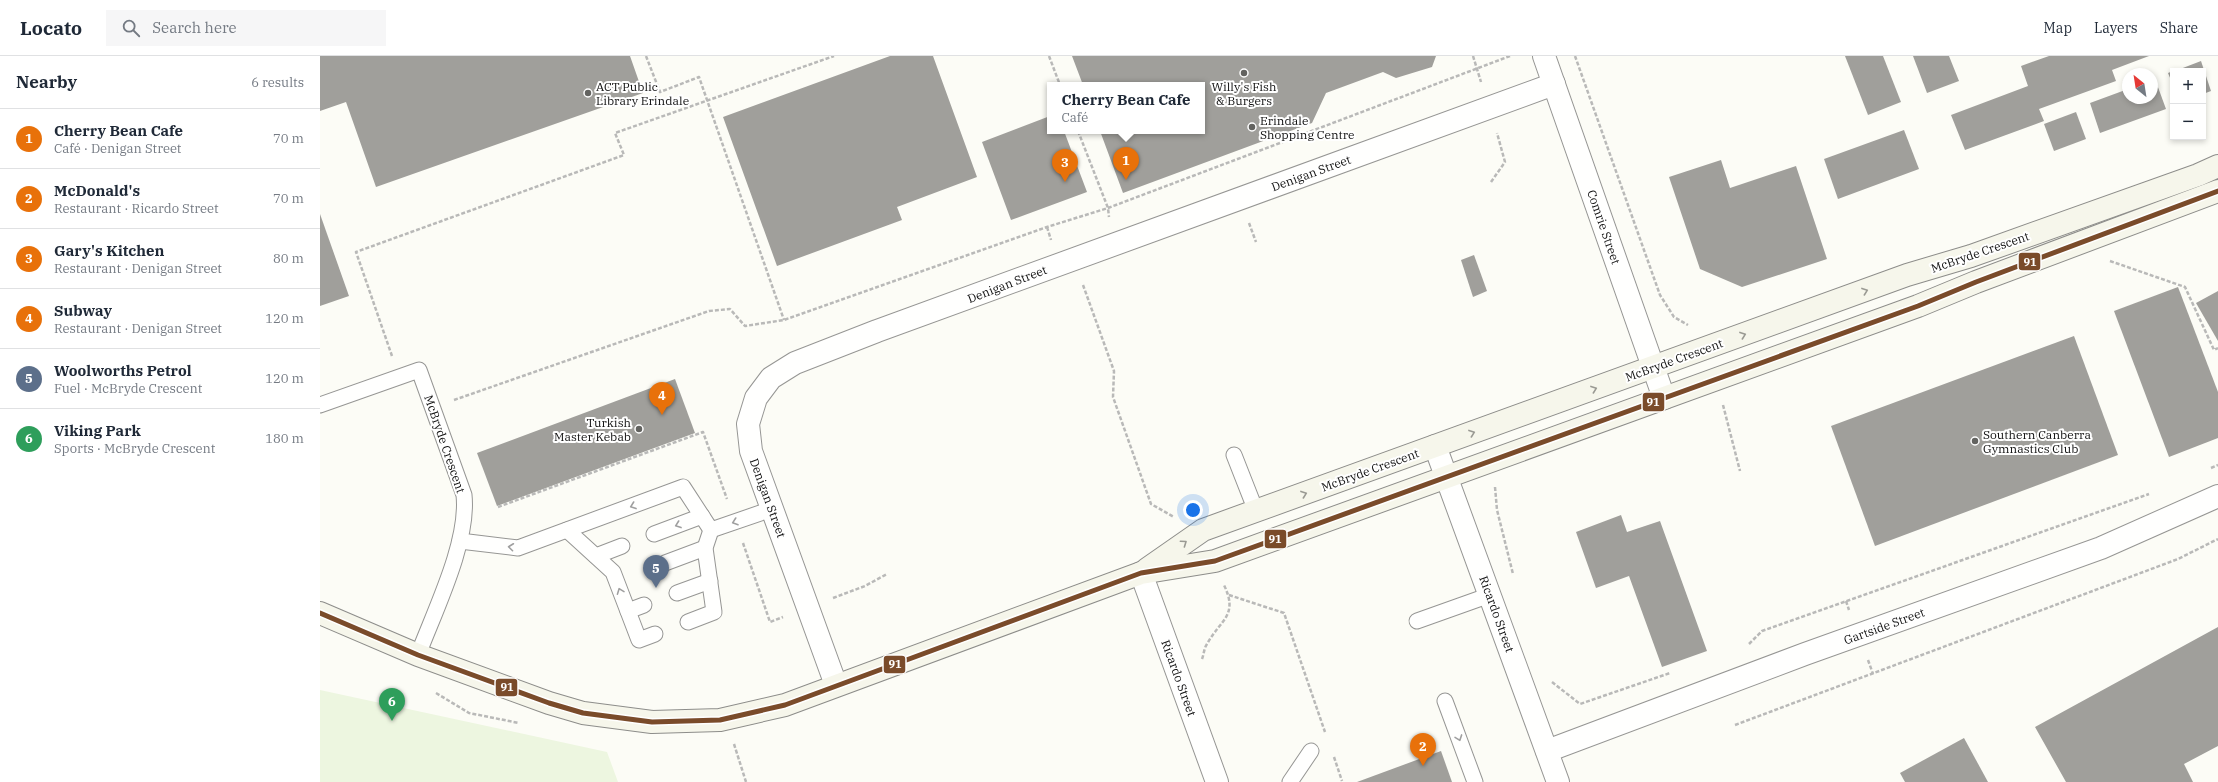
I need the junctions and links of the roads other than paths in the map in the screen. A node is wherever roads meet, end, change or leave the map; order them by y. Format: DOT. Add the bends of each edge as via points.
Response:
graph roads {
  1 [pos="1544,56"];
  2 [pos="1554,84"];
  3 [pos="2218,166"];
  4 [pos="2163,187"];
  5 [pos="2218,191"];
  6 [pos="2171,209"];
  7 [pos="2101,210"];
  8 [pos="2109,231"];
  9 [pos="1654,368"];
  10 [pos="1664,398"];
  11 [pos="320,405"];
  12 [pos="1435,446"];
  13 [pos="1234,455"];
  14 [pos="1447,477"];
  15 [pos="2218,496"];
  16 [pos="772,509"];
  17 [pos="1256,511"];
  18 [pos="702,516"];
  19 [pos="567,530"];
  20 [pos="711,530"];
  21 [pos="654,534"];
  22 [pos="460,541"];
  23 [pos="622,546"];
  24 [pos="705,548"];
  25 [pos="596,556"];
  26 [pos="665,563"];
  27 [pos="1141,573"];
  28 [pos="710,581"];
  29 [pos="676,593"];
  30 [pos="1490,595"];
  31 [pos="644,605"];
  32 [pos="628,611"];
  33 [pos="320,613"];
  34 [pos="1417,621"];
  35 [pos="688,622"];
  36 [pos="655,634"];
  37 [pos="418,655"];
  38 [pos="836,685"];
  39 [pos="1445,701"];
  40 [pos="1311,751"];
  41 [pos="1547,751"];
  42 [pos="1217,782"];
  43 [pos="1290,782"];
  44 [pos="1475,782"];
  45 [pos="1558,782"];
  1 -- 2 [label="street, Comrie Street"];
  2 -- 9 [label="street, Comrie Street"];
  2 -- 16 [label="street, Denigan Street" via="795,362 771,378 756,398 748,424 751,451"];
  3 -- 4 [label="street, McBryde Crescent"];
  4 -- 6 [label="street"];
  4 -- 7 [label="street, McBryde Crescent"];
  5 -- 6 [label="street, McBryde Crescent"];
  6 -- 8 [label="street, McBryde Crescent"];
  7 -- 8 [label="street"];
  9 -- 7 [label="street, McBryde Crescent, one-way" via="1907,276"];
  8 -- 10 [label="street, McBryde Crescent" via="1918,306"];
  9 -- 10 [label="street, Comrie Street"];
  12 -- 9 [label="street, McBryde Crescent, one-way"];
  10 -- 14 [label="street, McBryde Crescent"];
  11 -- 22 [label="lane, McBryde Crescent" via="419,370 464,495 466,512"];
  12 -- 14 [label="street, Ricardo Street"];
  17 -- 12 [label="street, McBryde Crescent, one-way"];
  13 -- 17 [label="lane"];
  14 -- 27 [label="street, McBryde Crescent" via="1214,561"];
  14 -- 30 [label="street, Ricardo Street"];
  15 -- 41 [label="street, Gartside Street" via="2101,548 1805,654"];
  16 -- 20 [label="lane, one-way"];
  16 -- 38 [label="street, Denigan Street"];
  27 -- 17 [label="street, McBryde Crescent, one-way" via="1203,530"];
  18 -- 19 [label="lane, one-way" via="683,488"];
  18 -- 20 [label="lane"];
  18 -- 21 [label="lane, one-way"];
  19 -- 22 [label="lane, one-way" via="518,548"];
  19 -- 25 [label="lane"];
  20 -- 24 [label="lane"];
  22 -- 37 [label="lane, McBryde Crescent"];
  23 -- 25 [label="lane"];
  24 -- 26 [label="lane"];
  24 -- 28 [label="lane"];
  32 -- 25 [label="lane, one-way" via="613,572"];
  27 -- 38 [label="street, McBryde Crescent"];
  27 -- 42 [label="street, Ricardo Street"];
  28 -- 29 [label="lane"];
  28 -- 35 [label="lane" via="714,612"];
  30 -- 34 [label="lane"];
  30 -- 41 [label="street, Ricardo Street"];
  31 -- 32 [label="lane"];
  32 -- 36 [label="lane" via="639,640"];
  33 -- 37 [label="street, McBryde Crescent"];
  37 -- 38 [label="street, McBryde Crescent" via="583,713 652,722 720,720 785,705"];
  39 -- 44 [label="lane, one-way"];
  40 -- 43 [label="lane"];
  41 -- 45 [label="street, Ricardo Street"];
}
